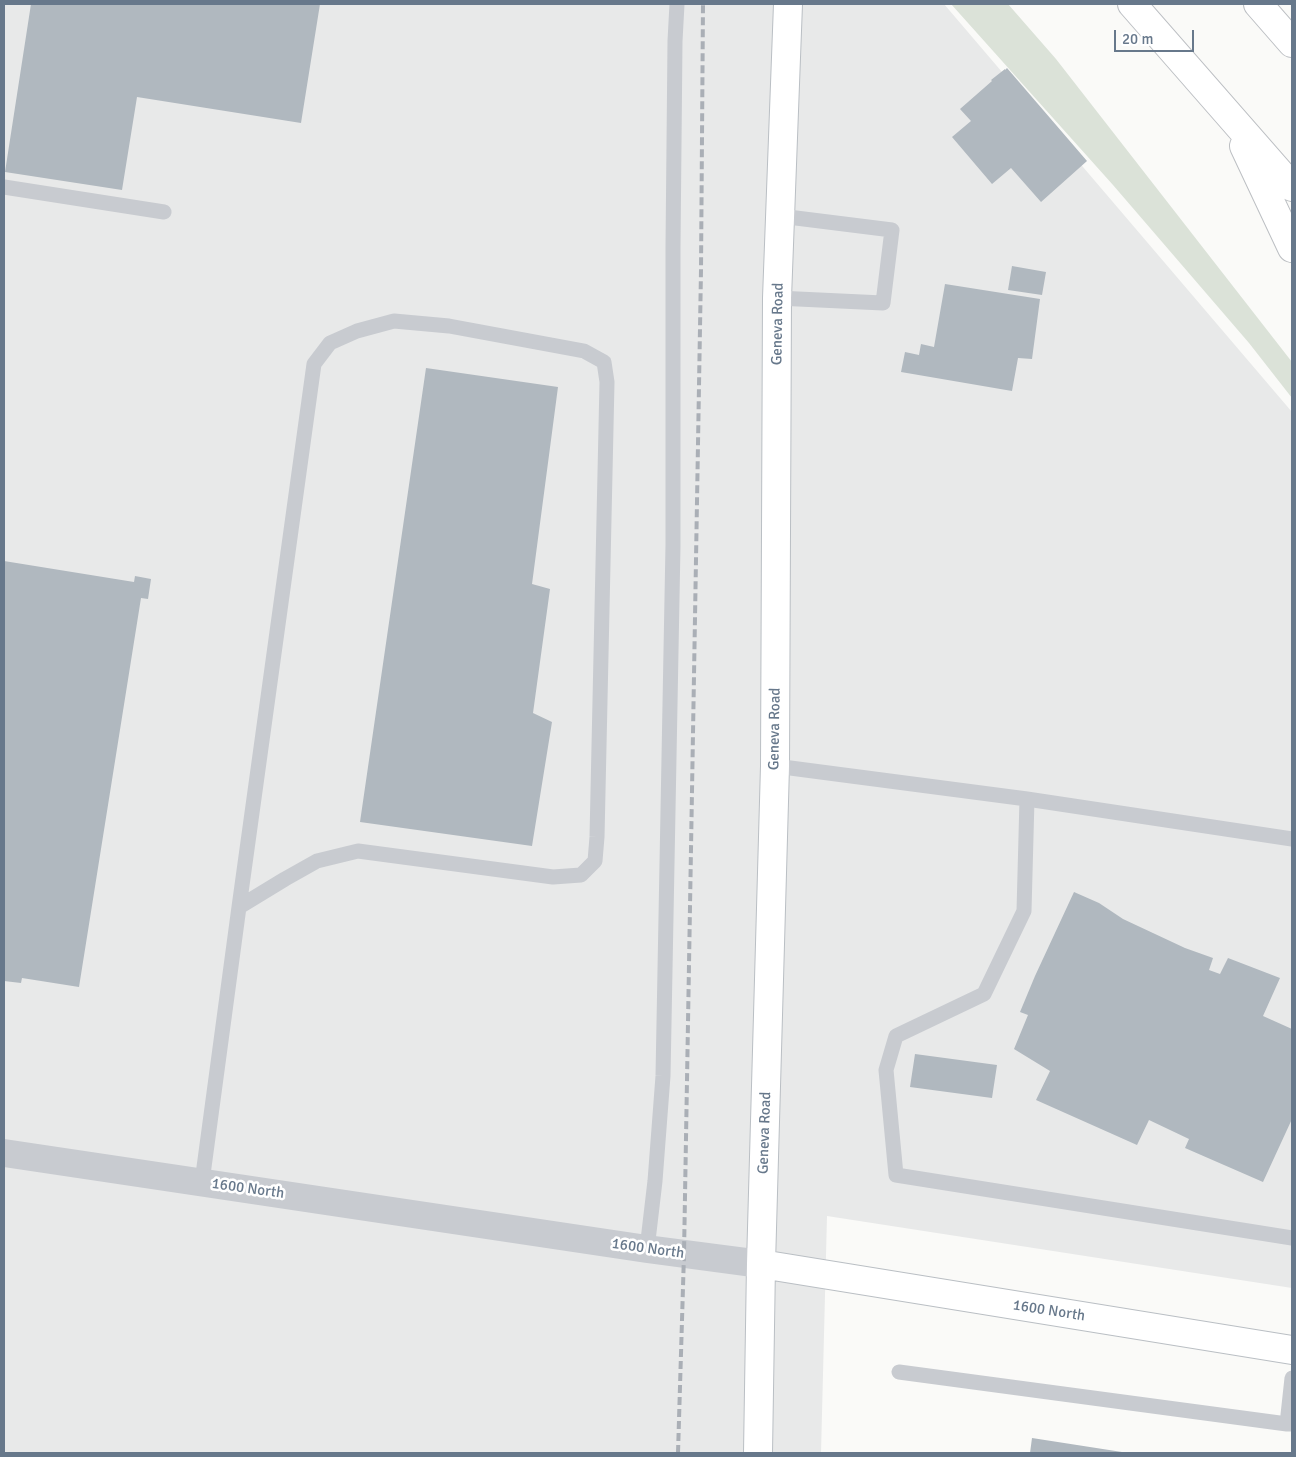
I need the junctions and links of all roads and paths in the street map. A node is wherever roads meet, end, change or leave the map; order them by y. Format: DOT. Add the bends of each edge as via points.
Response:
graph roads {
  1 [pos="677,4"];
  2 [pos="788,4"];
  3 [pos="1132,4"];
  4 [pos="1258,4"];
  5 [pos="1292,43"];
  6 [pos="1229,115"];
  7 [pos="4,187"];
  8 [pos="1292,188"];
  9 [pos="164,212"];
  10 [pos="780,216"];
  11 [pos="1292,248"];
  12 [pos="777,298"];
  13 [pos="775,766"];
  14 [pos="1027,799"];
  15 [pos="1292,838"];
  16 [pos="239,907"];
  17 [pos="4,1153"];
  18 [pos="202,1182"];
  19 [pos="1292,1238"];
  20 [pos="646,1249"];
  21 [pos="761,1264"];
  22 [pos="1292,1350"];
  23 [pos="899,1372"];
  24 [pos="1292,1378"];
  25 [pos="1289,1424"];
  26 [pos="758,1453"];
  1 -- 20 [label="lane" via="673,555 663,1066 656,1181"];
  2 -- 10 [label="main road, Geneva Road"];
  3 -- 6 [label="main road"];
  4 -- 5 [label="main road"];
  6 -- 8 [label="main road"];
  6 -- 11 [label="main road"];
  7 -- 9 [label="lane"];
  10 -- 12 [label="main road, Geneva Road"];
  10 -- 12 [label="lane" via="892,230 883,303"];
  12 -- 13 [label="main road, Geneva Road"];
  13 -- 14 [label="lane"];
  13 -- 21 [label="main road, Geneva Road"];
  14 -- 15 [label="lane"];
  14 -- 19 [label="lane" via="1024,911 984,994 896,1036 886,1070 896,1175"];
  16 -- 16 [label="lane" via="314,364 330,343 357,331 394,321 449,326 584,351 604,362 607,382 595,861 581,875 553,877 358,851 317,861"];
  16 -- 18 [label="lane"];
  17 -- 18 [label="street, 1600 North"];
  18 -- 20 [label="street, 1600 North"];
  20 -- 21 [label="street, 1600 North"];
  21 -- 22 [label="main road, 1600 North"];
  21 -- 26 [label="main road, Geneva Road"];
  23 -- 25 [label="lane"];
  24 -- 25 [label="lane"];
}
